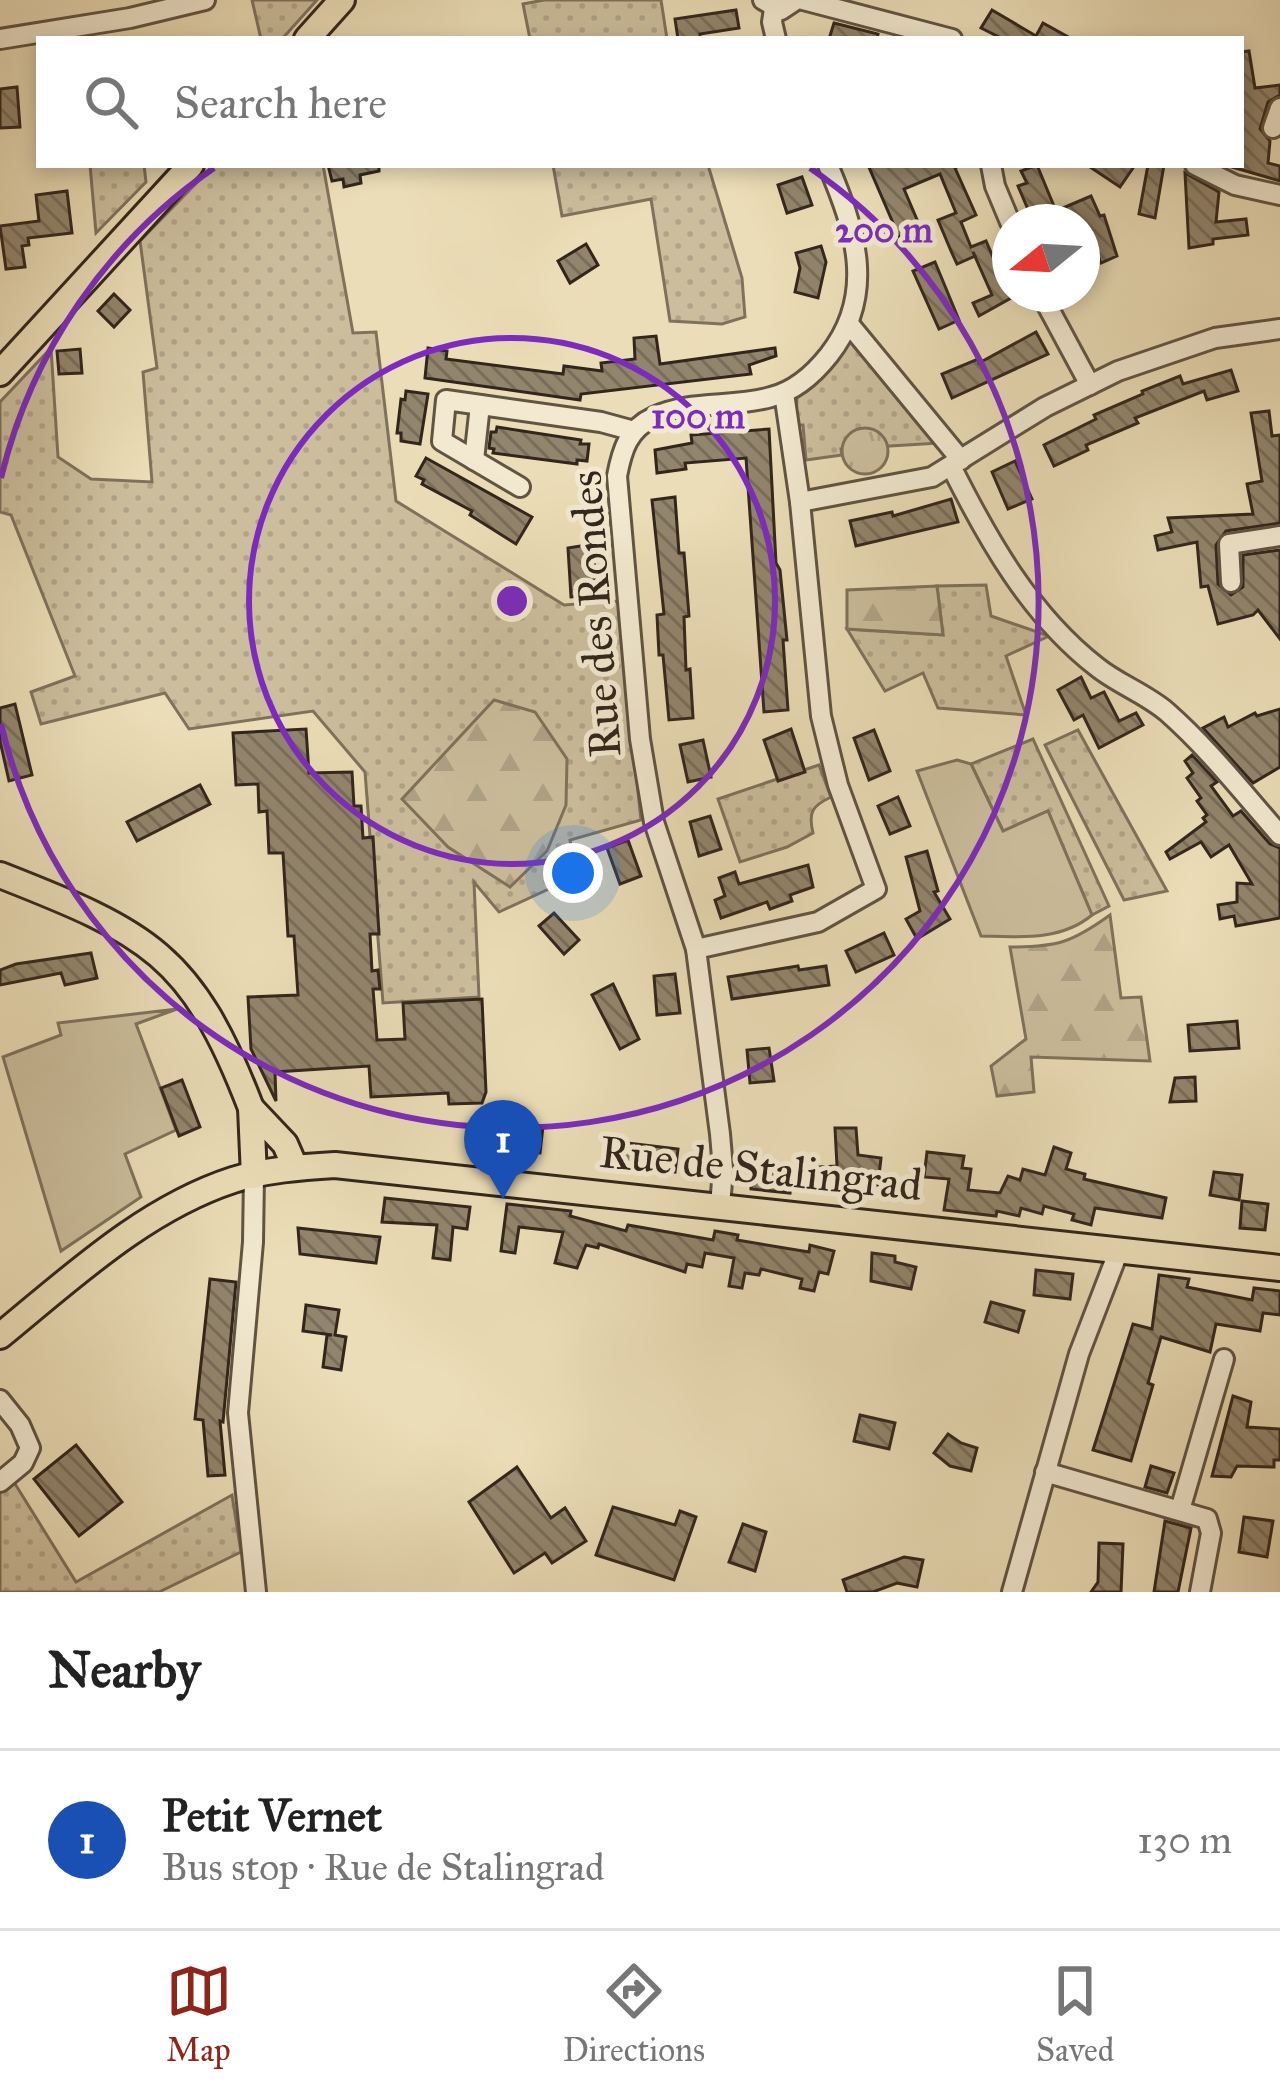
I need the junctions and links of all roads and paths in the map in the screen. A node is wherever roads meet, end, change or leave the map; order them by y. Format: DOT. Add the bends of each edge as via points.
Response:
graph roads {
  1 [pos="205,0"];
  2 [pos="342,0"];
  3 [pos="800,0"];
  4 [pos="769,5"];
  5 [pos="310,36"];
  6 [pos="775,36"];
  7 [pos="940,36"];
  8 [pos="0,40"];
  9 [pos="1280,108"];
  10 [pos="1273,128"];
  11 [pos="188,168"];
  12 [pos="829,168"];
  13 [pos="992,168"];
  14 [pos="1202,168"];
  15 [pos="1280,195"];
  16 [pos="1002,204"];
  17 [pos="1051,312"];
  18 [pos="849,324"];
  19 [pos="1280,329"];
  20 [pos="0,373"];
  21 [pos="1090,385"];
  22 [pos="784,393"];
  23 [pos="480,405"];
  24 [pos="634,431"];
  25 [pos="474,460"];
  26 [pos="956,463"];
  27 [pos="520,488"];
  28 [pos="800,502"];
  29 [pos="1280,536"];
  30 [pos="1231,582"];
  31 [pos="1280,835"];
  32 [pos="0,875"];
  33 [pos="697,949"];
  34 [pos="251,1108"];
  35 [pos="295,1168"];
  36 [pos="243,1178"];
  37 [pos="720,1206"];
  38 [pos="1119,1250"];
  39 [pos="1280,1268"];
  40 [pos="0,1336"];
  41 [pos="1224,1359"];
  42 [pos="0,1400"];
  43 [pos="1045,1472"];
  44 [pos="0,1482"];
  45 [pos="1180,1510"];
  46 [pos="256,1592"];
  47 [pos="1012,1592"];
  48 [pos="1200,1592"];
  1 -- 8 [label="street"];
  2 -- 5 [label="main road"];
  3 -- 4 [label="street"];
  3 -- 7 [label="street"];
  4 -- 6 [label="street"];
  9 -- 10 [label="street"];
  11 -- 20 [label="main road"];
  12 -- 18 [label="street" via="859,257"];
  13 -- 16 [label="street"];
  14 -- 15 [label="street"];
  17 -- 21 [label="street"];
  18 -- 22 [label="street" via="821,365"];
  18 -- 26 [label="street"];
  19 -- 21 [label="street" via="1215,338"];
  21 -- 26 [label="street"];
  22 -- 24 [label="street, Rue des Rondes" via="671,411"];
  22 -- 28 [label="street"];
  23 -- 24 [label="street"];
  23 -- 25 [label="street"];
  23 -- 25 [label="street" via="446,400 442,441"];
  24 -- 33 [label="street, Rue des Rondes" via="617,476 640,739 654,822"];
  25 -- 27 [label="street"];
  26 -- 28 [label="street" via="915,482"];
  26 -- 31 [label="street" via="996,550 1045,618 1096,667 1164,710"];
  28 -- 33 [label="street" via="821,716 877,889 818,922"];
  29 -- 30 [label="street" via="1229,544"];
  32 -- 34 [label="main road" via="138,936 169,961 200,997"];
  33 -- 37 [label="street, Rue des Rondes" via="720,1134"];
  34 -- 35 [label="main road" via="285,1144"];
  34 -- 36 [label="main road"];
  35 -- 36 [label="main road, Rue de Stalingrad"];
  35 -- 37 [label="main road, Rue de Stalingrad" via="367,1167"];
  36 -- 40 [label="main road, Rue de Stalingrad" via="137,1229"];
  36 -- 46 [label="street" via="253,1242 238,1413"];
  37 -- 38 [label="main road, Rue de Stalingrad"];
  38 -- 39 [label="main road, Rue de Stalingrad"];
  38 -- 43 [label="street"];
  41 -- 45 [label="street"];
  42 -- 44 [label="street" via="30,1448"];
  43 -- 45 [label="street"];
  43 -- 47 [label="street"];
  45 -- 48 [label="street" via="1207,1519 1211,1533"];
}
